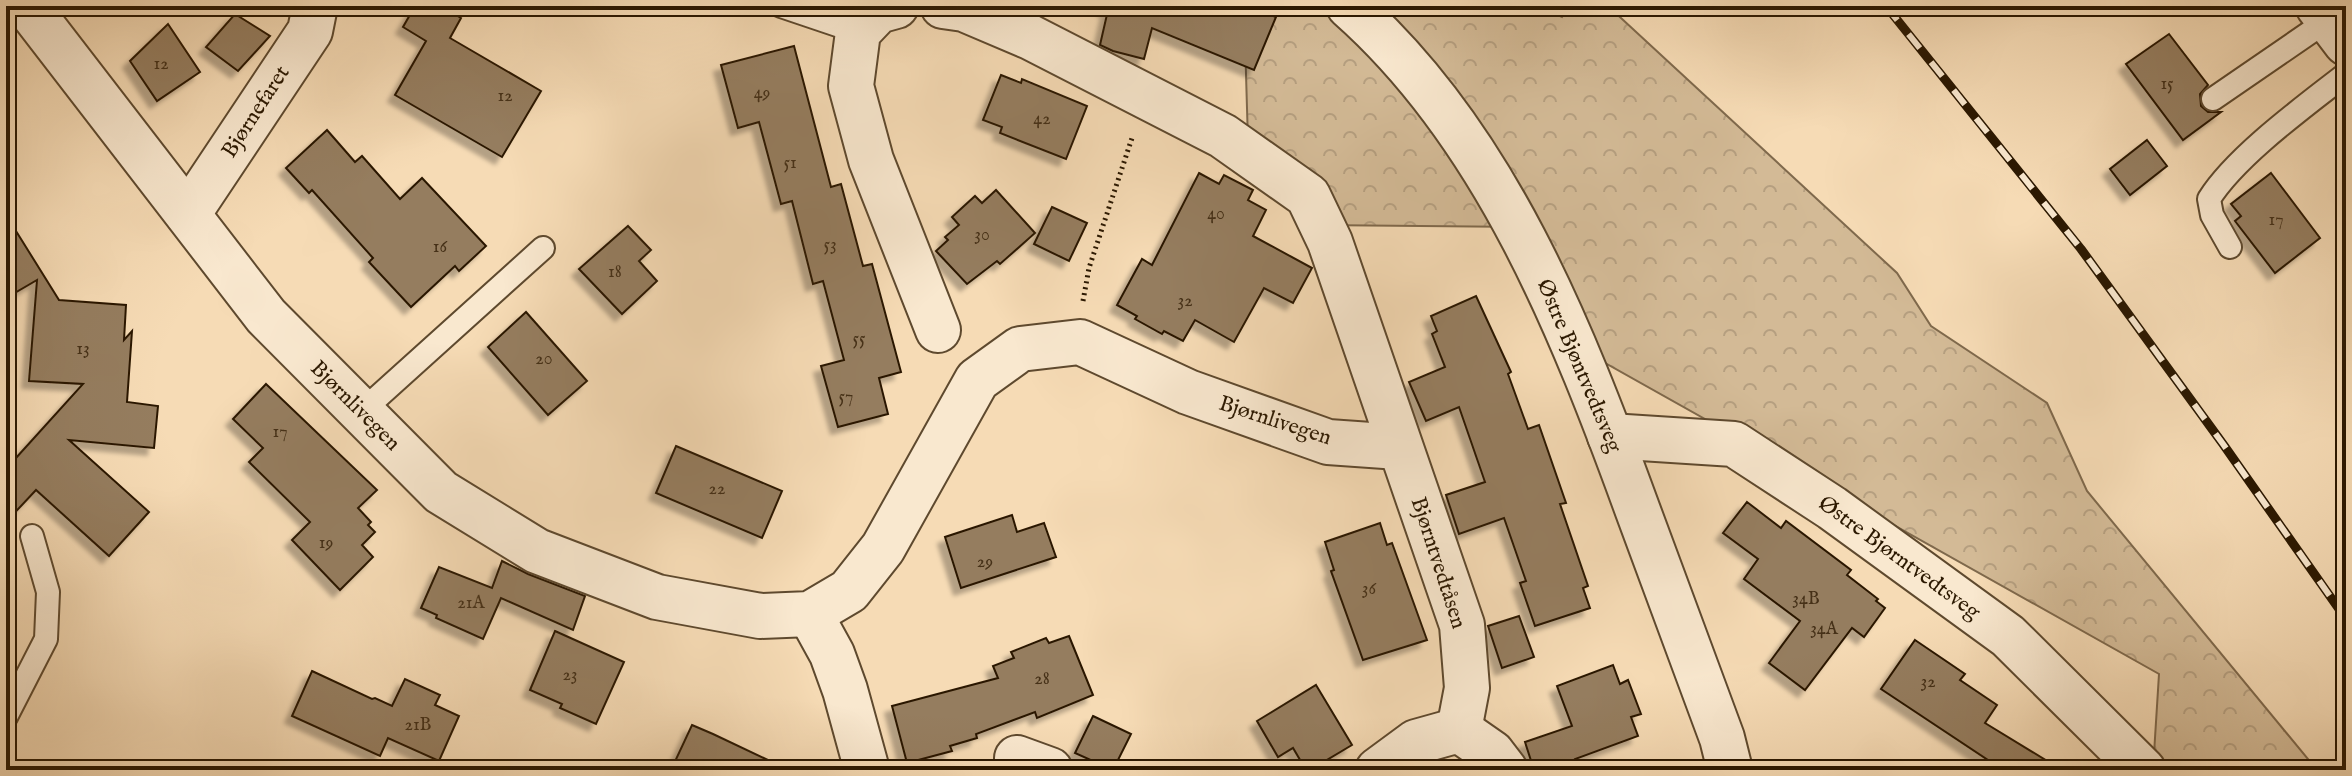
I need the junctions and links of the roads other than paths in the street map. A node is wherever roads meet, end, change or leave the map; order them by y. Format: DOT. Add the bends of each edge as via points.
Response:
graph roads {
  1 [pos="27,6"];
  2 [pos="315,6"];
  3 [pos="781,6"];
  4 [pos="896,6"];
  5 [pos="943,6"];
  6 [pos="1349,6"];
  7 [pos="2331,23"];
  8 [pos="858,32"];
  9 [pos="2346,74"];
  10 [pos="2213,99"];
  11 [pos="188,214"];
  12 [pos="2230,247"];
  13 [pos="543,248"];
  14 [pos="938,330"];
  15 [pos="360,413"];
  16 [pos="1610,436"];
  17 [pos="1399,447"];
  18 [pos="32,536"];
  19 [pos="810,614"];
  20 [pos="6,717"];
  21 [pos="1459,730"];
  22 [pos="867,770"];
  23 [pos="1378,770"];
  24 [pos="1505,770"];
  25 [pos="1730,770"];
  26 [pos="2143,770"];
  1 -- 11 [label="street, Bjørnlivegen"];
  2 -- 11 [label="street, Bjørnefaret" via="310,31"];
  3 -- 8 [label="lane"];
  4 -- 8 [label="street" via="878,11"];
  5 -- 17 [label="street" via="964,9 1030,37 1223,136 1308,196 1330,242"];
  6 -- 16 [label="street, Østre Bjøntvedtsveg" via="1410,67 1476,157 1543,281"];
  7 -- 10 [label="lane"];
  8 -- 14 [label="street" via="851,86 871,160"];
  9 -- 12 [label="lane" via="2220,182 2209,199"];
  11 -- 15 [label="street, Bjørnlivegen" via="266,316"];
  13 -- 15 [label="lane"];
  15 -- 19 [label="street, Bjørnlivegen" via="441,492 537,551 657,597 760,616"];
  16 -- 25 [label="street, Østre Bjøntvedtsveg"];
  16 -- 26 [label="street, Østre Bjørntvedtsveg" via="1734,444 2008,636"];
  17 -- 19 [label="street, Bjørnlivegen" via="1328,442 1188,392 1080,342 1020,349 977,380 883,548 849,591"];
  17 -- 21 [label="street, Bjørntvedtåsen" via="1462,625 1467,688"];
  18 -- 20 [label="lane" via="48,592 46,639"];
  19 -- 22 [label="street" via="832,654"];
  21 -- 23 [label="street" via="1416,742"];
  21 -- 24 [label="street" via="1492,753"];
}
